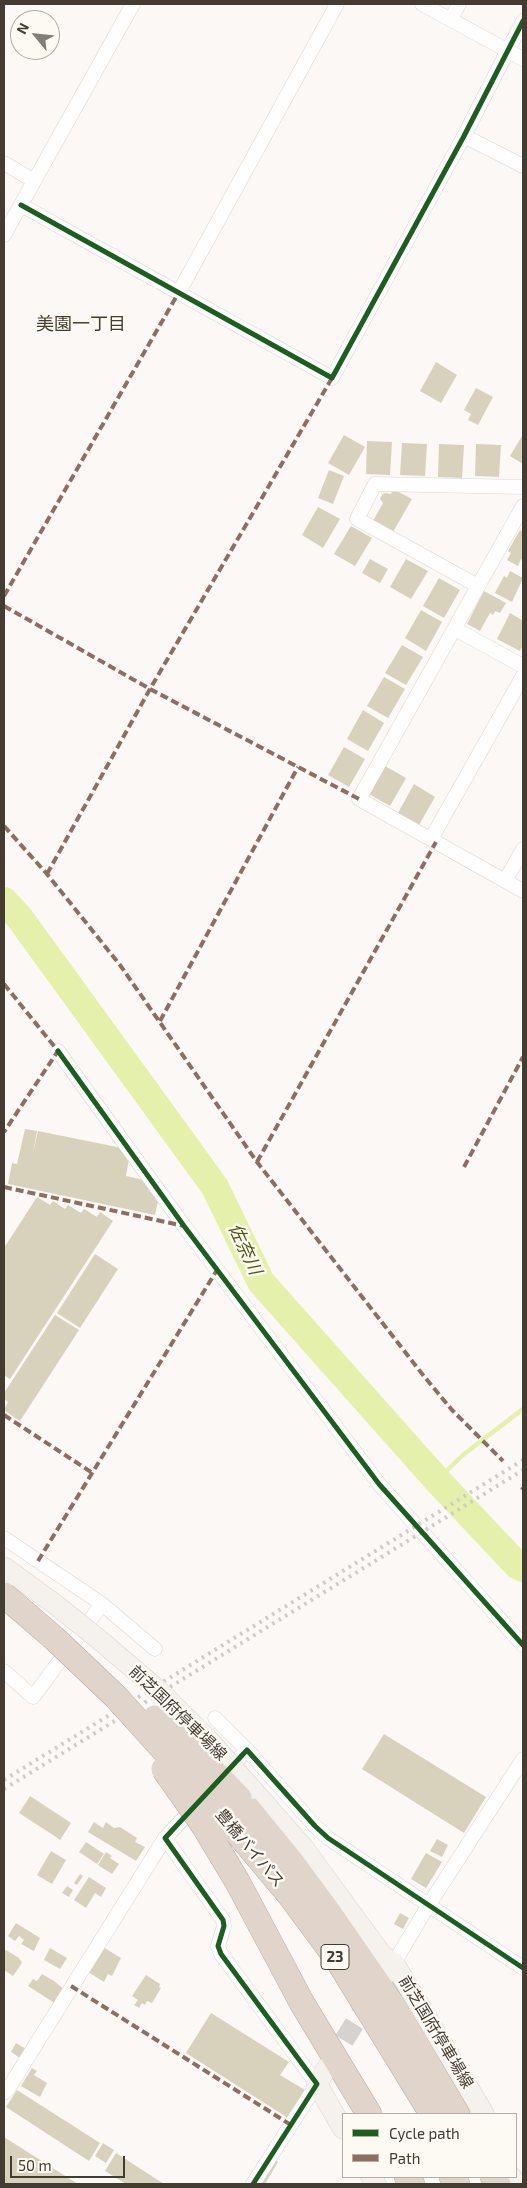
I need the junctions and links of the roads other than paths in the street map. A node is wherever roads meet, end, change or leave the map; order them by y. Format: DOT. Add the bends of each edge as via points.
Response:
graph roads {
  1 [pos="133,4"];
  2 [pos="337,4"];
  3 [pos="422,4"];
  4 [pos="460,4"];
  5 [pos="451,19"];
  6 [pos="523,20"];
  7 [pos="506,50"];
  8 [pos="523,59"];
  9 [pos="464,136"];
  10 [pos="4,163"];
  11 [pos="523,166"];
  12 [pos="34,180"];
  13 [pos="21,204"];
  14 [pos="4,235"];
  15 [pos="179,292"];
  16 [pos="523,486"];
  17 [pos="523,506"];
  18 [pos="478,586"];
  19 [pos="454,629"];
  20 [pos="523,666"];
  21 [pos="523,676"];
  22 [pos="431,840"];
  23 [pos="523,849"];
  24 [pos="505,881"];
  25 [pos="523,891"];
  26 [pos="58,1051"];
  27 [pos="4,1538"];
  28 [pos="4,1567"];
  29 [pos="4,1595"];
  30 [pos="102,1604"];
  31 [pos="4,1609"];
  32 [pos="523,1645"];
  33 [pos="155,1649"];
  34 [pos="4,1671"];
  35 [pos="215,1718"];
  36 [pos="247,1750"];
  37 [pos="523,1759"];
  38 [pos="226,1809"];
  39 [pos="165,1838"];
  40 [pos="428,1906"];
  41 [pos="387,1965"];
  42 [pos="523,1968"];
  43 [pos="328,2066"];
  44 [pos="317,2084"];
  45 [pos="4,2092"];
  46 [pos="369,2113"];
  47 [pos="413,2113"];
  48 [pos="431,2113"];
  49 [pos="456,2113"];
  50 [pos="483,2113"];
  51 [pos="342,2127"];
  52 [pos="253,2184"];
  1 -- 12 [label="street"];
  2 -- 15 [label="street"];
  3 -- 5 [label="street"];
  4 -- 5 [label="street"];
  5 -- 7 [label="street"];
  6 -- 7 [label="street"];
  7 -- 8 [label="street"];
  7 -- 9 [label="street"];
  9 -- 11 [label="street"];
  9 -- 15 [label="street" via="332,378"];
  10 -- 12 [label="street"];
  12 -- 13 [label="street"];
  13 -- 14 [label="street"];
  13 -- 15 [label="street"];
  16 -- 18 [label="street" via="375,484 357,519"];
  17 -- 18 [label="street"];
  18 -- 19 [label="street"];
  19 -- 20 [label="street"];
  19 -- 22 [label="street" via="359,799"];
  21 -- 22 [label="street"];
  22 -- 24 [label="street"];
  23 -- 24 [label="street"];
  24 -- 25 [label="street"];
  26 -- 32 [label="street" via="189,1233 379,1484"];
  27 -- 30 [label="street"];
  28 -- 38 [label="main road, 前芝国府停車場線, bridge" via="102,1642 207,1738"];
  29 -- 38 [label="highway, 豊橋バイパス / 23, bridge" via="116,1697"];
  30 -- 33 [label="street"];
  30 -- 34 [label="street" via="32,1697"];
  31 -- 38 [label="highway, 豊橋バイパス / 23" via="43,1641 142,1738"];
  35 -- 36 [label="street"];
  36 -- 39 [label="street"];
  36 -- 40 [label="street" via="328,1838"];
  37 -- 40 [label="street"];
  38 -- 41 [label="main road, 前芝国府停車場線" via="303,1847"];
  38 -- 46 [label="highway" via="237,1881 302,2003"];
  38 -- 47 [label="highway, 豊橋バイパス / 23"];
  38 -- 48 [label="highway, 豊橋バイパス / 23" via="337,1959"];
  38 -- 49 [label="highway" via="303,1878 385,1994"];
  39 -- 44 [label="street" via="223,1920 218,1946 221,1954"];
  39 -- 45 [label="street"];
  40 -- 41 [label="street"];
  40 -- 42 [label="street"];
  41 -- 50 [label="main road, 前芝国府停車場線"];
  43 -- 44 [label="main road"];
  44 -- 51 [label="main road"];
  44 -- 52 [label="street"];
}
